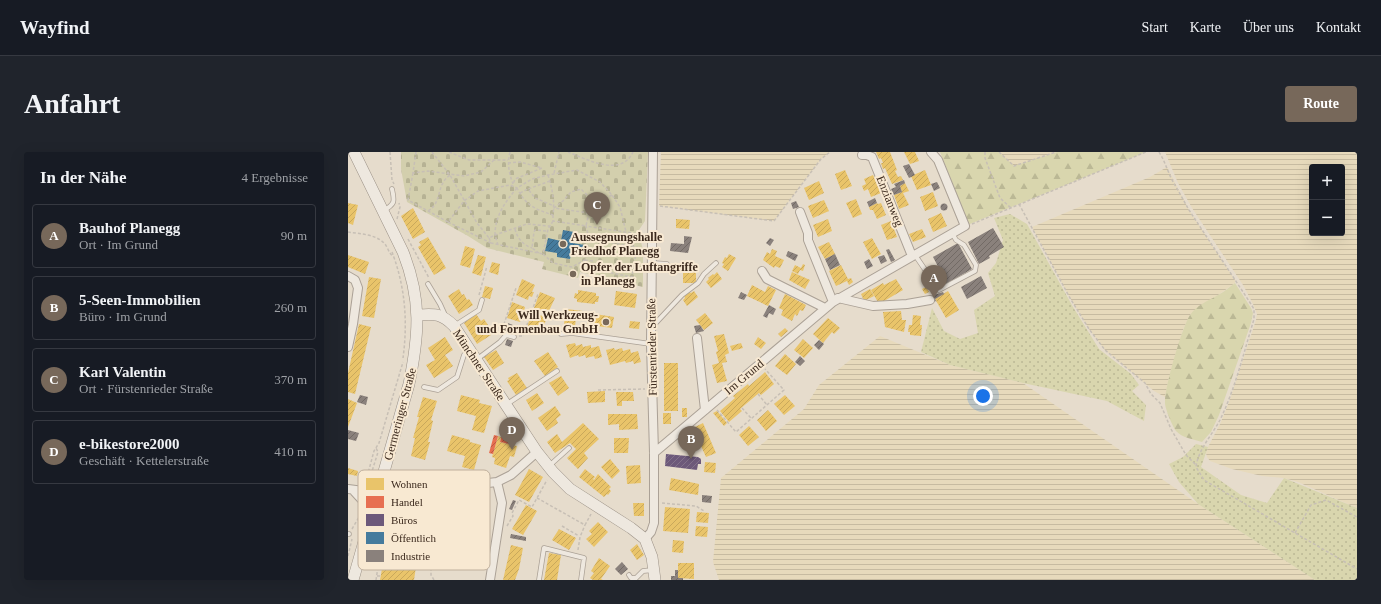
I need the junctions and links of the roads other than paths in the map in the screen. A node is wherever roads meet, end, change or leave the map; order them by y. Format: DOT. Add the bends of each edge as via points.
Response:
graph roads {
  1 [pos="354,152"];
  2 [pos="653,152"];
  3 [pos="931,152"];
  4 [pos="862,155"];
  5 [pos="392,189"];
  6 [pos="383,211"];
  7 [pos="800,212"];
  8 [pos="952,233"];
  9 [pos="913,255"];
  10 [pos="652,263"];
  11 [pos="716,263"];
  12 [pos="670,270"];
  13 [pos="762,271"];
  14 [pos="348,276"];
  15 [pos="429,282"];
  16 [pos="482,300"];
  17 [pos="836,300"];
  18 [pos="930,300"];
  19 [pos="825,308"];
  20 [pos="418,315"];
  21 [pos="446,318"];
  22 [pos="454,326"];
  23 [pos="652,328"];
  24 [pos="561,334"];
  25 [pos="514,338"];
  26 [pos="697,338"];
  27 [pos="651,344"];
  28 [pos="348,347"];
  29 [pos="473,356"];
  30 [pos="557,371"];
  31 [pos="424,387"];
  32 [pos="506,405"];
  33 [pos="710,408"];
  34 [pos="569,448"];
  35 [pos="538,452"];
  36 [pos="654,453"];
  37 [pos="551,469"];
  38 [pos="385,470"];
  39 [pos="497,482"];
  40 [pos="490,483"];
  41 [pos="645,538"];
  42 [pos="358,563"];
  43 [pos="629,575"];
  44 [pos="654,575"];
  45 [pos="353,580"];
  46 [pos="490,580"];
  47 [pos="539,580"];
  48 [pos="581,580"];
  1 -- 6 [label="main road"];
  2 -- 10 [label="street, Fürstenrieder Straße"];
  3 -- 8 [label="street, Im Grund" via="938,160 965,226"];
  4 -- 9 [label="street, Enzianweg" via="872,157"];
  5 -- 6 [label="lane" via="393,204"];
  6 -- 20 [label="main road" via="409,267"];
  7 -- 17 [label="street" via="808,240"];
  8 -- 9 [label="street, Im Grund"];
  8 -- 9 [label="lane" via="956,240 964,245 976,264 975,271 939,290"];
  9 -- 17 [label="street, Im Grund"];
  10 -- 12 [label="lane" via="667,264"];
  10 -- 23 [label="street, Fürstenrieder Straße"];
  11 -- 23 [label="lane"];
  13 -- 19 [label="street" via="767,279"];
  14 -- 28 [label="street" via="355,280 358,288"];
  15 -- 21 [label="lane"];
  16 -- 22 [label="lane" via="479,310"];
  17 -- 18 [label="street" via="873,306"];
  17 -- 19 [label="street, Im Grund"];
  19 -- 33 [label="street, Im Grund"];
  20 -- 21 [label="main road, Münchner Straße" via="434,314"];
  20 -- 38 [label="main road, Germeringer Straße" via="409,384"];
  21 -- 22 [label="main road, Münchner Straße"];
  22 -- 29 [label="main road, Münchner Straße"];
  23 -- 27 [label="street, Fürstenrieder Straße"];
  24 -- 27 [label="lane" via="572,333"];
  25 -- 29 [label="lane" via="506,334 500,342"];
  26 -- 33 [label="street"];
  27 -- 36 [label="street, Fürstenrieder Straße"];
  29 -- 31 [label="lane" via="464,355 457,377 438,390"];
  29 -- 32 [label="main road, Münchner Straße"];
  30 -- 32 [label="lane"];
  32 -- 35 [label="main road, Münchner Straße"];
  33 -- 36 [label="street, Im Grund"];
  34 -- 37 [label="lane"];
  35 -- 37 [label="main road, Münchner Straße"];
  35 -- 39 [label="street" via="511,475"];
  36 -- 41 [label="street, Fürstenrieder Straße" via="654,523 651,532"];
  37 -- 41 [label="main road, Münchner Straße" via="570,488"];
  39 -- 40 [label="street"];
  39 -- 46 [label="street" via="502,503"];
  41 -- 44 [label="main road" via="652,557"];
  42 -- 45 [label="main road, Germeringer Straße"];
  43 -- 44 [label="lane" via="636,578 643,571"];
  47 -- 48 [label="lane" via="544,548 584,558"];
}
